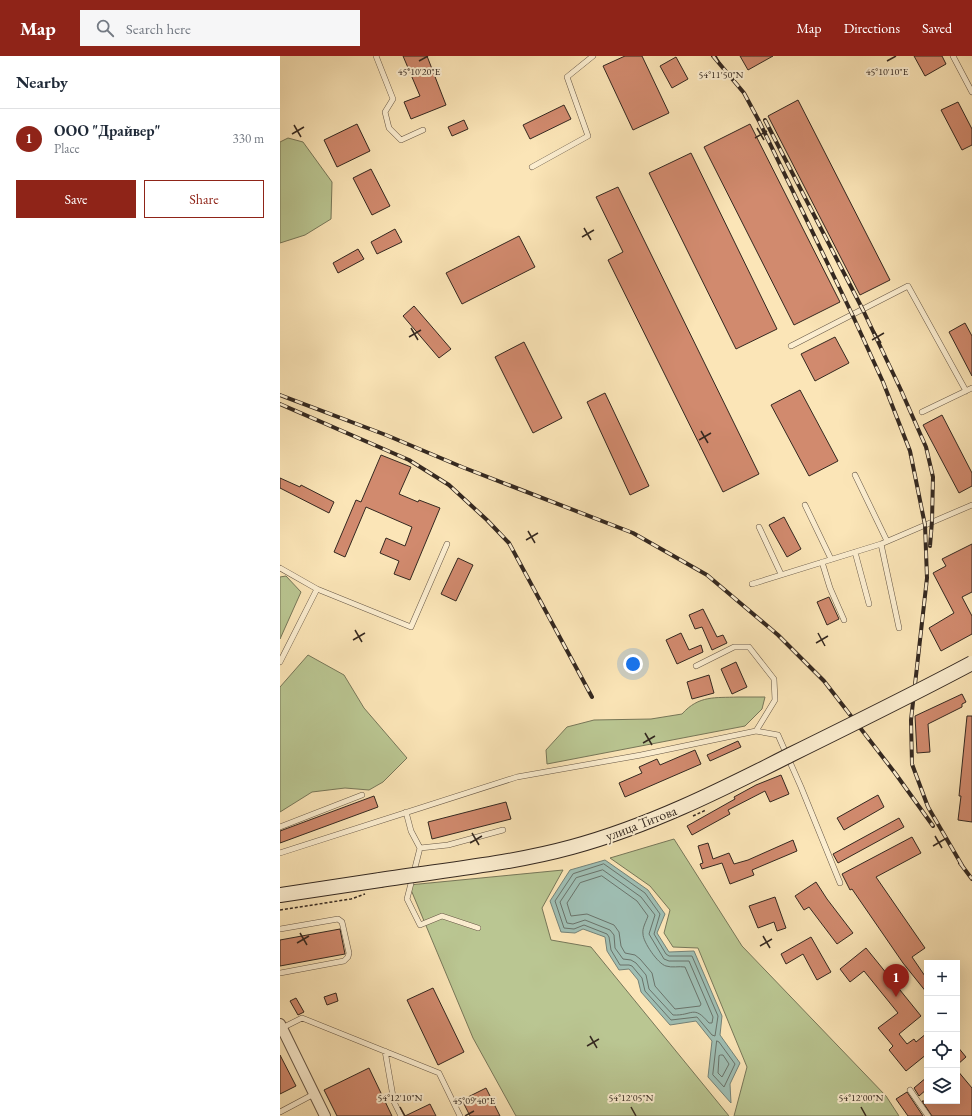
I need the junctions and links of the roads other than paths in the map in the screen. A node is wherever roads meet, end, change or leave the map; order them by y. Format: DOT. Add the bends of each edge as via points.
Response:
graph roads {
  1 [pos="376,56"];
  2 [pos="593,56"];
  3 [pos="953,56"];
  4 [pos="972,92"];
  5 [pos="423,130"];
  6 [pos="532,167"];
  7 [pos="791,346"];
  8 [pos="972,388"];
  9 [pos="966,391"];
  10 [pos="922,412"];
  11 [pos="856,475"];
  12 [pos="805,505"];
  13 [pos="972,505"];
  14 [pos="758,528"];
  15 [pos="887,541"];
  16 [pos="447,544"];
  17 [pos="881,544"];
  18 [pos="855,552"];
  19 [pos="831,559"];
  20 [pos="822,562"];
  21 [pos="280,568"];
  22 [pos="781,574"];
  23 [pos="752,584"];
  24 [pos="317,589"];
  25 [pos="869,604"];
  26 [pos="844,620"];
  27 [pos="899,628"];
  28 [pos="280,662"];
  29 [pos="972,663"];
  30 [pos="696,666"];
  31 [pos="756,731"];
  32 [pos="362,795"];
  33 [pos="406,812"];
  34 [pos="280,827"];
  35 [pos="503,830"];
  36 [pos="420,848"];
  37 [pos="280,853"];
  38 [pos="840,883"];
  39 [pos="280,895"];
  40 [pos="478,928"];
  41 [pos="280,929"];
  42 [pos="280,973"];
  43 [pos="281,1026"];
  44 [pos="385,1051"];
  45 [pos="910,1090"];
  46 [pos="314,1094"];
  47 [pos="280,1112"];
  48 [pos="325,1116"];
  49 [pos="401,1116"];
  50 [pos="460,1116"];
  51 [pos="928,1116"];
  1 -- 5 [label="lane" via="393,99 385,112 389,128 401,140"];
  2 -- 6 [label="lane" via="567,77 588,136"];
  3 -- 4 [label="lane"];
  7 -- 9 [label="lane" via="908,286"];
  8 -- 9 [label="lane"];
  9 -- 10 [label="lane"];
  11 -- 15 [label="lane"];
  12 -- 19 [label="lane"];
  13 -- 15 [label="lane"];
  14 -- 22 [label="lane"];
  15 -- 17 [label="lane"];
  16 -- 24 [label="lane" via="411,627"];
  17 -- 18 [label="lane"];
  17 -- 27 [label="lane"];
  18 -- 19 [label="lane"];
  18 -- 25 [label="lane"];
  19 -- 20 [label="lane"];
  20 -- 22 [label="lane"];
  20 -- 26 [label="lane"];
  21 -- 24 [label="lane"];
  22 -- 23 [label="lane"];
  24 -- 28 [label="lane"];
  29 -- 39 [label="main road, улица Титова, bridge" via="708,797 619,833 528,858"];
  30 -- 31 [label="lane" via="734,647 749,647 774,679 775,700"];
  31 -- 33 [label="lane" via="641,755 517,776"];
  31 -- 38 [label="lane" via="778,735"];
  32 -- 34 [label="lane"];
  33 -- 36 [label="lane" via="411,831"];
  33 -- 37 [label="lane"];
  35 -- 36 [label="lane" via="448,845"];
  36 -- 40 [label="lane" via="407,899 420,925 442,916"];
  41 -- 42 [label="lane" via="338,919 342,922 348,957 344,961"];
  43 -- 44 [label="lane" via="302,1018"];
  43 -- 46 [label="street"];
  44 -- 49 [label="lane" via="394,1102"];
  44 -- 50 [label="lane" via="439,1073"];
  45 -- 51 [label="lane"];
  46 -- 47 [label="lane"];
  46 -- 48 [label="street"];
}
